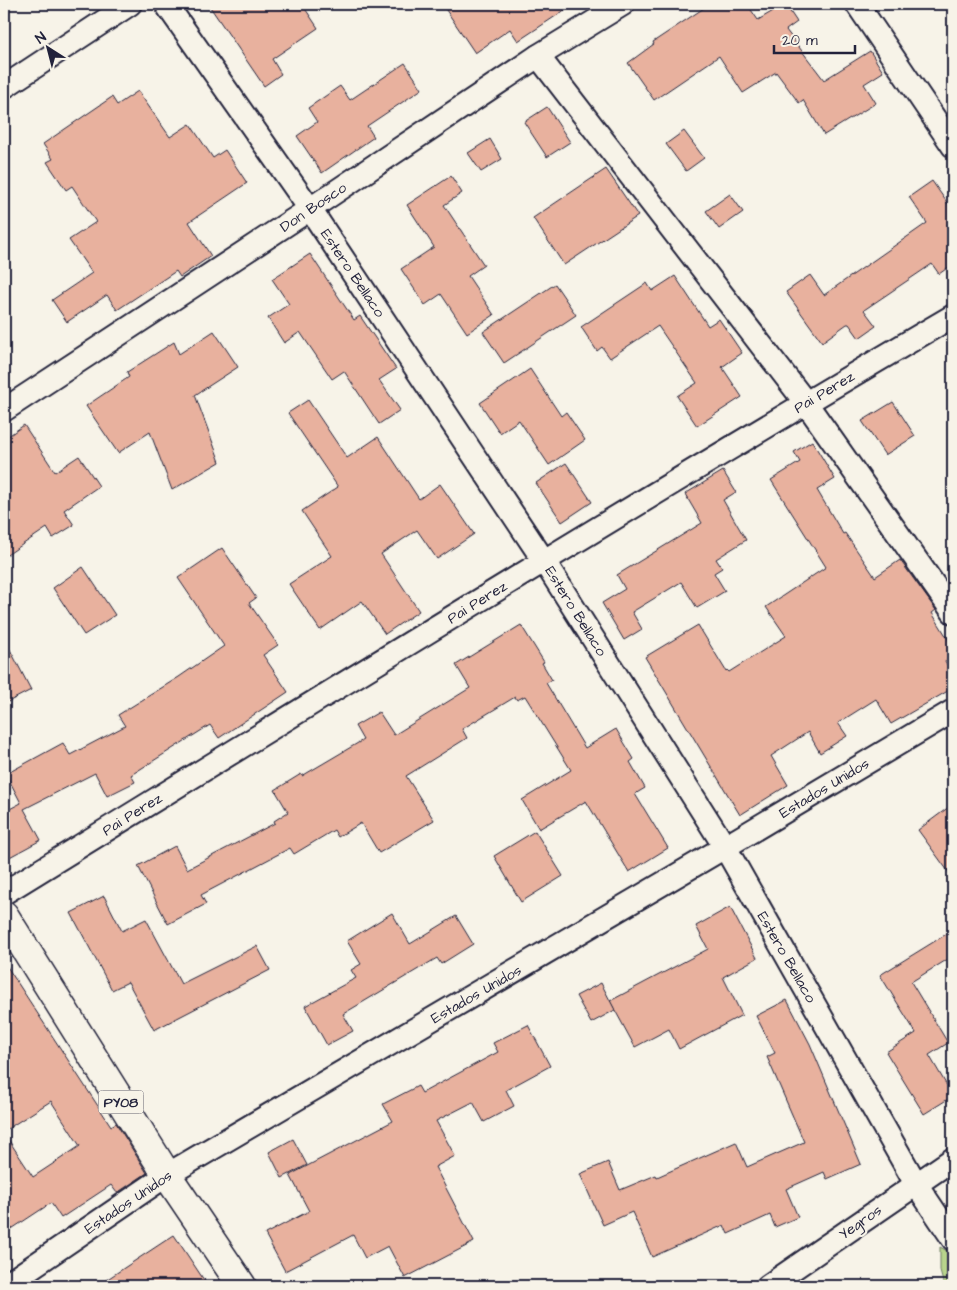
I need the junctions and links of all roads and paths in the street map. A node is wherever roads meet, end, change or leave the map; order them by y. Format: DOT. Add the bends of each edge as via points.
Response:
graph roads {
  1 [pos="130,4"];
  2 [pos="166,4"];
  3 [pos="623,4"];
  4 [pos="857,4"];
  5 [pos="538,56"];
  6 [pos="4,87"];
  7 [pos="953,146"];
  8 [pos="310,209"];
  9 [pos="953,316"];
  10 [pos="806,403"];
  11 [pos="4,410"];
  12 [pos="544,561"];
  13 [pos="953,612"];
  14 [pos="953,711"];
  15 [pos="725,847"];
  16 [pos="4,893"];
  17 [pos="4,915"];
  18 [pos="953,1159"];
  19 [pos="167,1175"];
  20 [pos="916,1184"];
  21 [pos="953,1239"];
  22 [pos="4,1286"];
  23 [pos="242,1286"];
  24 [pos="768,1286"];
  1 -- 6 [label="street"];
  2 -- 8 [label="street, Estero Bellaco"];
  3 -- 5 [label="street, Don Bosco"];
  4 -- 7 [label="street"];
  5 -- 8 [label="street, Don Bosco"];
  5 -- 10 [label="street"];
  8 -- 11 [label="street, Don Bosco"];
  8 -- 12 [label="street, Estero Bellaco"];
  9 -- 10 [label="street, Pai Perez"];
  10 -- 12 [label="street, Pai Perez"];
  10 -- 13 [label="street"];
  12 -- 15 [label="street, Estero Bellaco"];
  12 -- 16 [label="street, Pai Perez"];
  14 -- 15 [label="street, Estados Unidos"];
  15 -- 19 [label="street, Estados Unidos"];
  15 -- 20 [label="street, Estero Bellaco"];
  17 -- 19 [label="highway, PY08"];
  18 -- 20 [label="street, Yegros"];
  19 -- 22 [label="street, Estados Unidos"];
  19 -- 23 [label="highway, PY08"];
  20 -- 21 [label="street, Estero Bellaco"];
  20 -- 24 [label="street, Yegros"];
}
